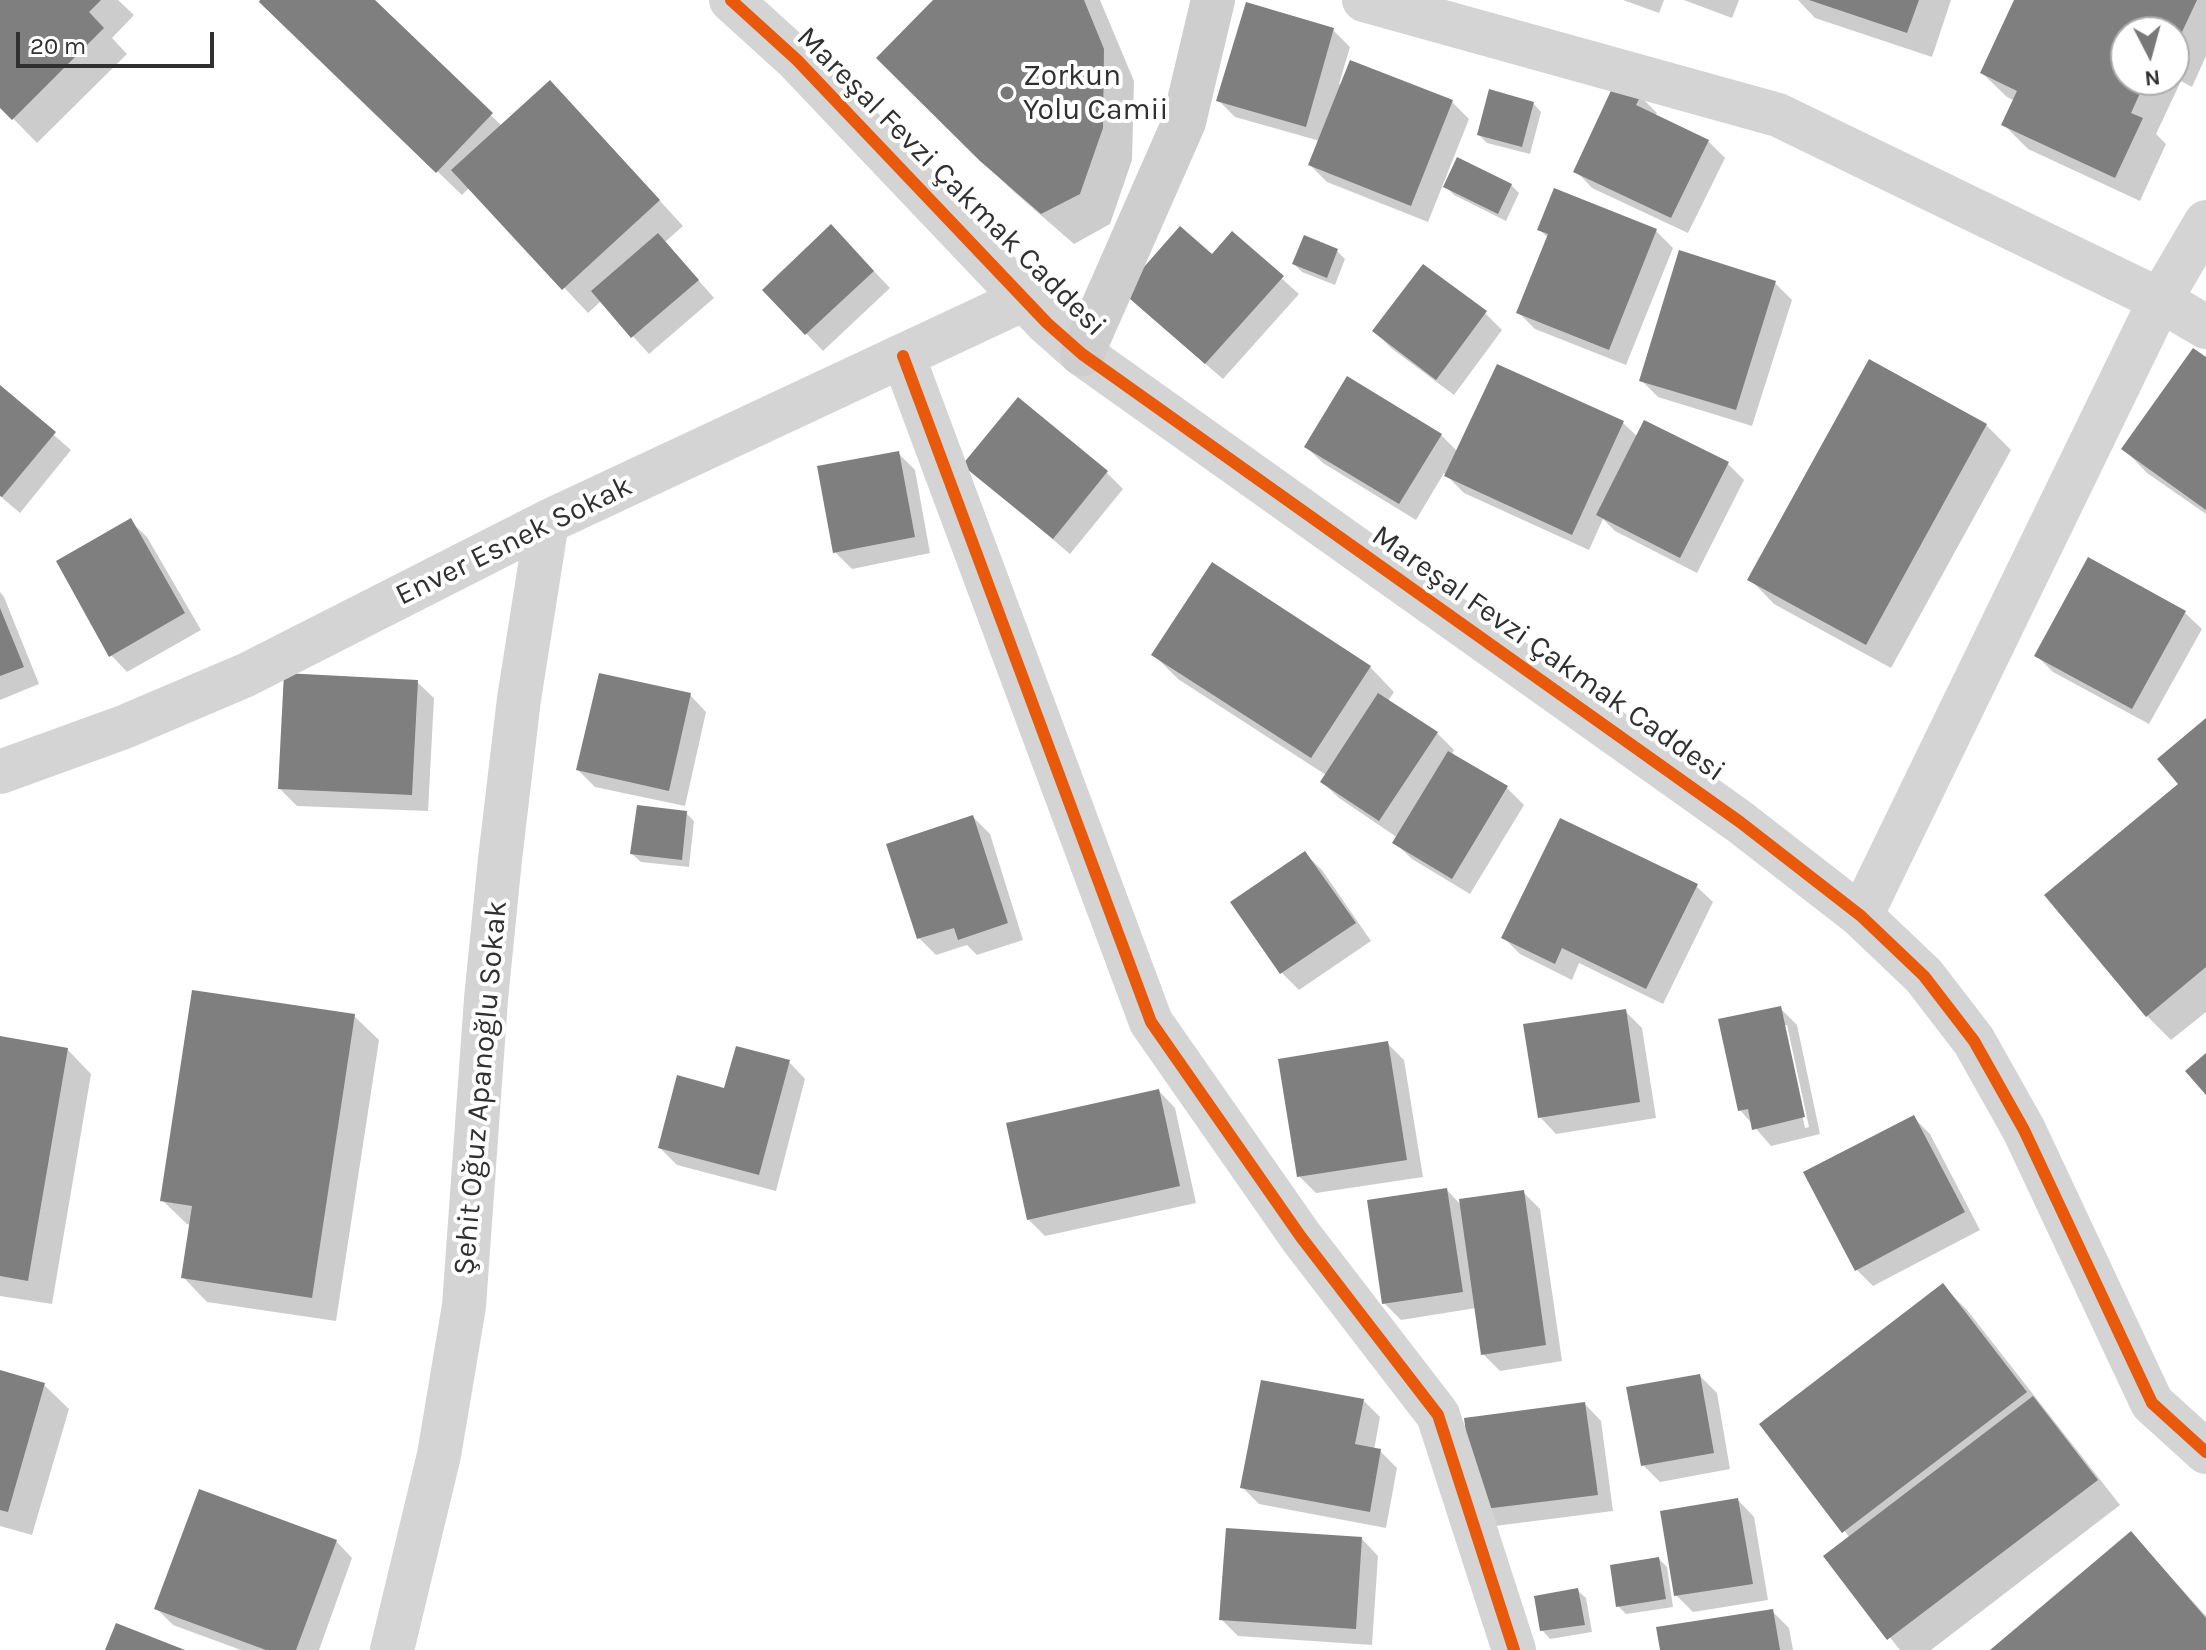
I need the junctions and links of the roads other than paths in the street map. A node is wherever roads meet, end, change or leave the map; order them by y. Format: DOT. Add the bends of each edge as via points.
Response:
graph roads {
  1 [pos="731,0"];
  2 [pos="1213,0"];
  3 [pos="1364,0"];
  4 [pos="2206,222"];
  5 [pos="1024,299"];
  6 [pos="2160,300"];
  7 [pos="2206,327"];
  8 [pos="1082,354"];
  9 [pos="903,356"];
  10 [pos="547,522"];
  11 [pos="0,772"];
  12 [pos="1861,916"];
  13 [pos="2206,1452"];
  14 [pos="392,1650"];
  15 [pos="1514,1650"];
  1 -- 5 [label="street, Mareşal Fevzi Çakmak Caddesi" via="797,60"];
  2 -- 8 [label="street" via="1184,122"];
  3 -- 6 [label="street" via="1778,115"];
  4 -- 6 [label="street"];
  5 -- 8 [label="street, Mareşal Fevzi Çakmak Caddesi"];
  5 -- 9 [label="street, Enver Esnek Sokak"];
  6 -- 7 [label="street"];
  6 -- 12 [label="street"];
  8 -- 12 [label="street, Mareşal Fevzi Çakmak Caddesi" via="1740,822"];
  9 -- 10 [label="street, Enver Esnek Sokak"];
  9 -- 15 [label="street" via="1151,1022 1301,1237 1438,1415"];
  10 -- 11 [label="street, Enver Esnek Sokak" via="246,675"];
  10 -- 14 [label="street, Şehit Oğuz Apanoğlu Sokak" via="500,859 464,1306 439,1455"];
  12 -- 13 [label="street, Mareşal Fevzi Çakmak Caddesi" via="1924,976 1974,1041 2024,1130 2152,1403"];
}
